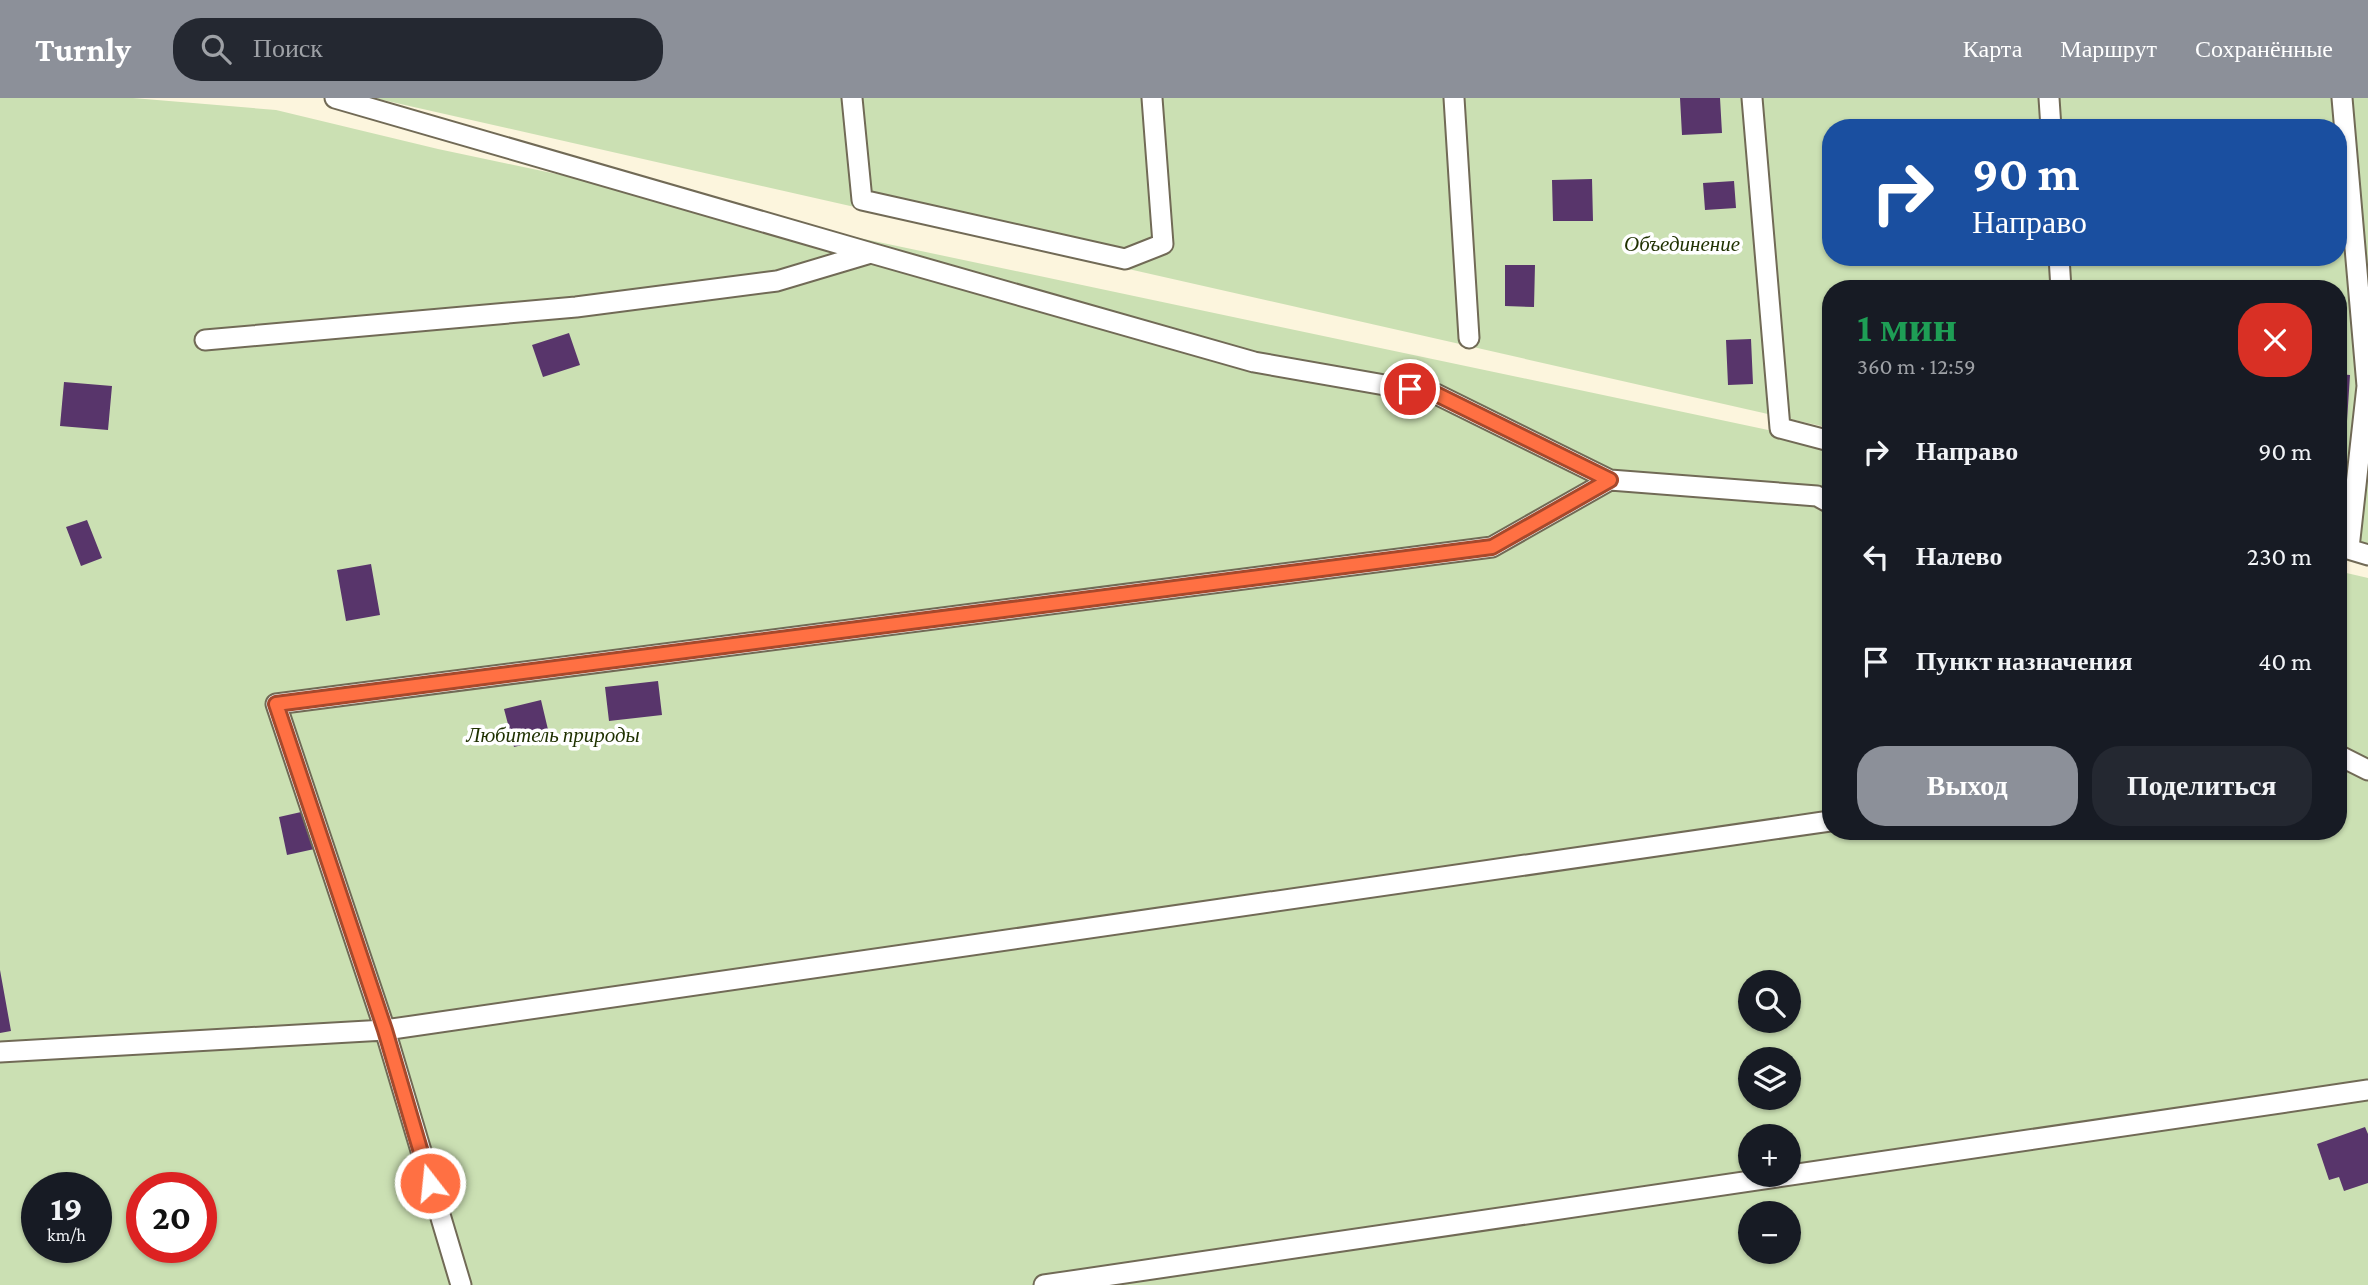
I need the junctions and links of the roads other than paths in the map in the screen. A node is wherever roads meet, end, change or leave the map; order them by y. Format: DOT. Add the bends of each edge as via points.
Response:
graph roads {
  1 [pos="335,98"];
  2 [pos="852,98"];
  3 [pos="1152,98"];
  4 [pos="1454,98"];
  5 [pos="1752,98"];
  6 [pos="2049,98"];
  7 [pos="2342,98"];
  8 [pos="2050,119"];
  9 [pos="2344,119"];
  10 [pos="2347,156"];
  11 [pos="871,253"];
  12 [pos="1469,338"];
  13 [pos="205,340"];
  14 [pos="1822,439"];
  15 [pos="1610,480"];
  16 [pos="1822,499"];
  17 [pos="2347,520"];
  18 [pos="2347,548"];
  19 [pos="2368,555"];
  20 [pos="2347,760"];
  21 [pos="2368,770"];
  22 [pos="1822,822"];
  23 [pos="385,1030"];
  24 [pos="0,1052"];
  25 [pos="2368,1090"];
  26 [pos="461,1285"];
  27 [pos="1044,1285"];
  1 -- 11 [label="lane"];
  2 -- 3 [label="lane" via="862,200 1125,259 1163,244"];
  4 -- 12 [label="lane"];
  5 -- 14 [label="lane" via="1780,428"];
  6 -- 8 [label="lane"];
  7 -- 9 [label="lane"];
  10 -- 17 [label="lane" via="2367,386"];
  11 -- 13 [label="lane" via="776,281 603,304"];
  11 -- 15 [label="lane" via="1254,362 1436,394"];
  15 -- 16 [label="lane"];
  15 -- 23 [label="lane" via="1492,547 276,704"];
  18 -- 19 [label="lane"];
  20 -- 21 [label="lane"];
  22 -- 23 [label="lane"];
  23 -- 24 [label="lane"];
  23 -- 26 [label="lane"];
  25 -- 27 [label="lane"];
}
